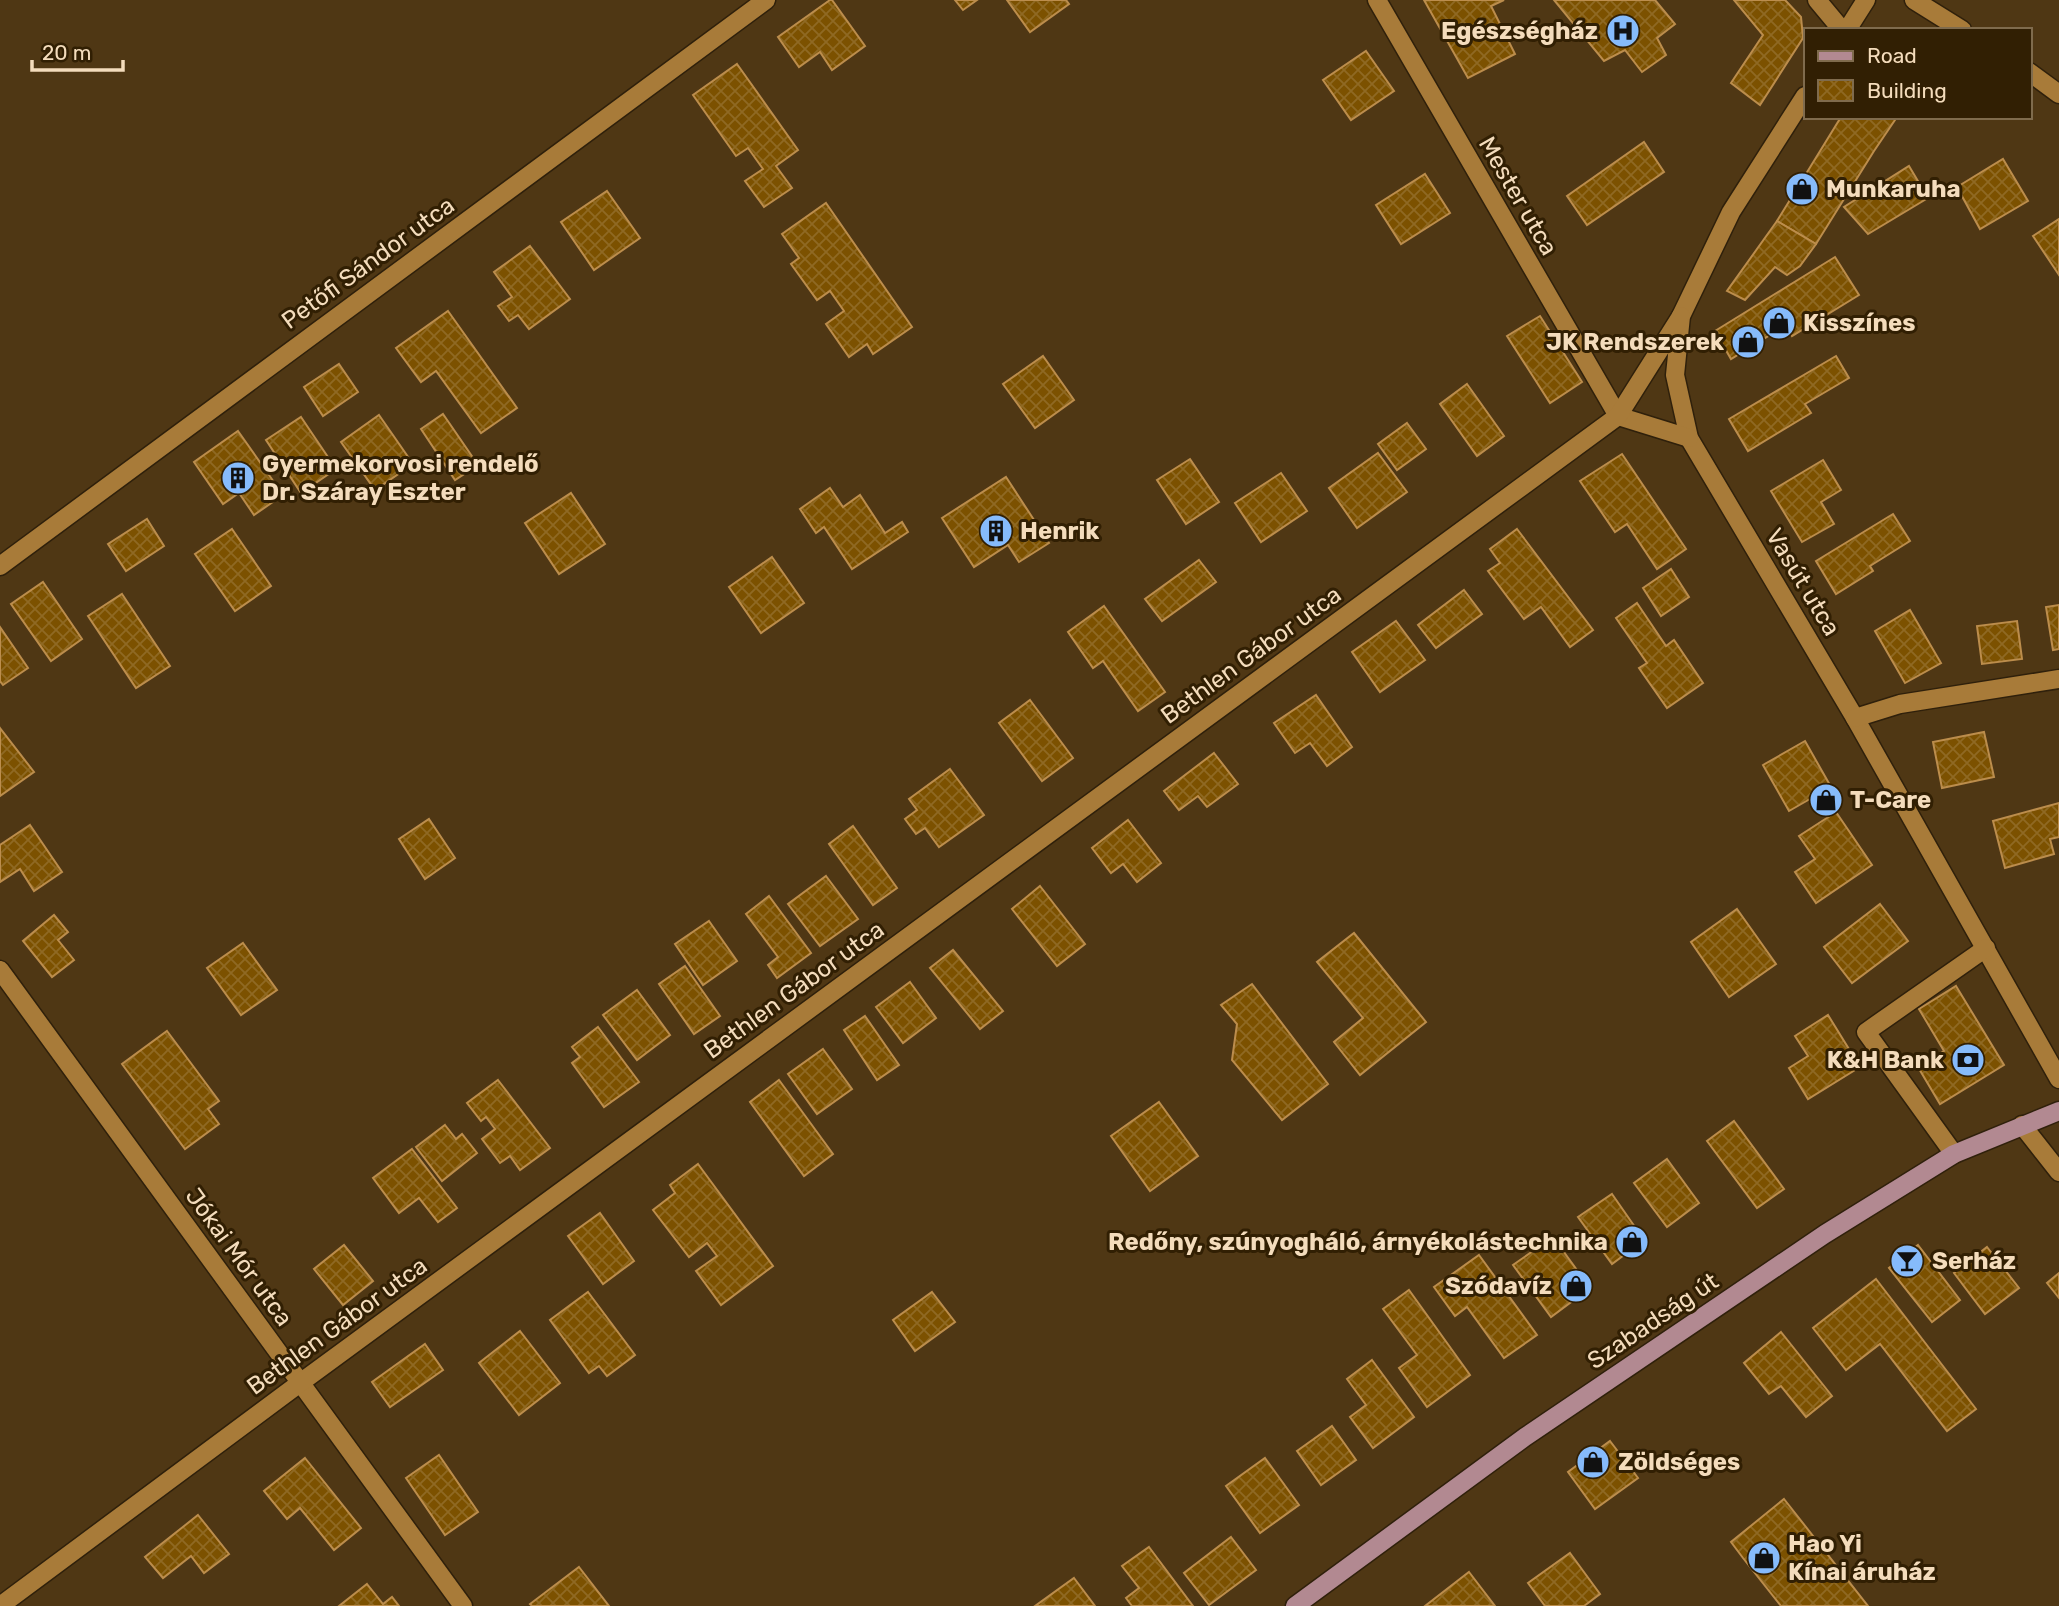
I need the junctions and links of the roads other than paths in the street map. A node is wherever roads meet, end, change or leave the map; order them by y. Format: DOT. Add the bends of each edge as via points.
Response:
graph roads {
  1 [pos="766,0"];
  2 [pos="1377,0"];
  3 [pos="1817,0"];
  4 [pos="1866,0"];
  5 [pos="1914,0"];
  6 [pos="1840,28"];
  7 [pos="1848,28"];
  8 [pos="1959,28"];
  9 [pos="2031,73"];
  10 [pos="2059,94"];
  11 [pos="1804,98"];
  12 [pos="1681,316"];
  13 [pos="1618,415"];
  14 [pos="1689,438"];
  15 [pos="0,566"];
  16 [pos="2059,679"];
  17 [pos="1855,718"];
  18 [pos="1986,948"];
  19 [pos="0,970"];
  20 [pos="2059,1079"];
  21 [pos="2059,1111"];
  22 [pos="2022,1125"];
  23 [pos="1954,1154"];
  24 [pos="2059,1172"];
  25 [pos="300,1383"];
  26 [pos="0,1606"];
  27 [pos="463,1606"];
  28 [pos="1296,1606"];
  1 -- 15 [label="street, Petőfi Sándor utca"];
  2 -- 13 [label="street, Mester utca"];
  3 -- 6 [label="street"];
  4 -- 7 [label="street"];
  5 -- 8 [label="street"];
  9 -- 10 [label="street"];
  11 -- 12 [label="street, Vasút utca" via="1731,212"];
  12 -- 13 [label="street, Bethlen Gábor utca"];
  12 -- 14 [label="street, Vasút utca" via="1675,375"];
  13 -- 14 [label="street"];
  13 -- 25 [label="street, Bethlen Gábor utca"];
  14 -- 17 [label="street, Vasút utca"];
  16 -- 17 [label="street" via="1900,704"];
  17 -- 18 [label="street, Vasút utca"];
  18 -- 20 [label="street, Vasút utca"];
  18 -- 23 [label="street" via="1866,1032"];
  19 -- 25 [label="street, Jókai Mór utca"];
  21 -- 22 [label="main road, Szabadság út"];
  22 -- 23 [label="main road, Szabadság út"];
  22 -- 24 [label="street"];
  23 -- 28 [label="main road, Szabadság út" via="1825,1234 1525,1437"];
  25 -- 26 [label="street, Bethlen Gábor utca"];
  25 -- 27 [label="street, Jókai Mór utca"];
}
